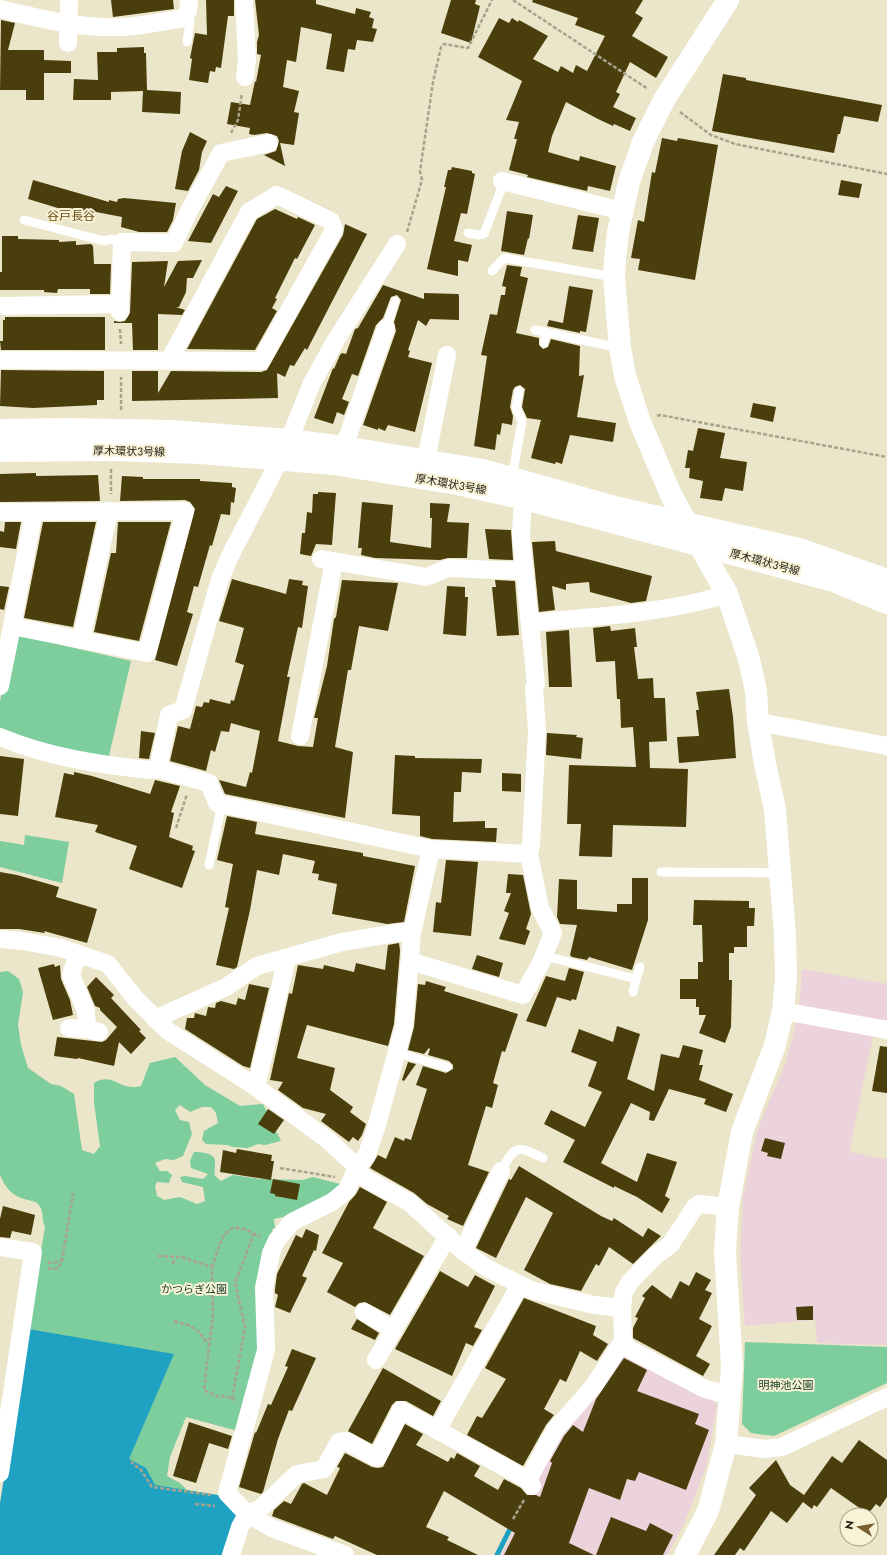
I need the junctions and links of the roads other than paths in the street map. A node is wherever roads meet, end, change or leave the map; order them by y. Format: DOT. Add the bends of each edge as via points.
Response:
graph roads {
  1 [pos="69,0"];
  2 [pos="244,0"];
  3 [pos="728,0"];
  4 [pos="188,8"];
  5 [pos="0,9"];
  6 [pos="69,24"];
  7 [pos="187,42"];
  8 [pos="68,43"];
  9 [pos="245,77"];
  10 [pos="269,143"];
  11 [pos="503,182"];
  12 [pos="622,211"];
  13 [pos="24,220"];
  14 [pos="468,233"];
  15 [pos="122,242"];
  16 [pos="397,244"];
  17 [pos="492,271"];
  18 [pos="614,277"];
  19 [pos="395,301"];
  20 [pos="0,306"];
  21 [pos="386,328"];
  22 [pos="535,330"];
  23 [pos="546,332"];
  24 [pos="544,343"];
  25 [pos="620,348"];
  26 [pos="448,355"];
  27 [pos="0,360"];
  28 [pos="169,361"];
  29 [pos="519,391"];
  30 [pos="0,430"];
  31 [pos="289,440"];
  32 [pos="344,447"];
  33 [pos="0,451"];
  34 [pos="280,459"];
  35 [pos="426,460"];
  36 [pos="512,478"];
  37 [pos="525,499"];
  38 [pos="110,504"];
  39 [pos="0,512"];
  40 [pos="34,512"];
  41 [pos="687,523"];
  42 [pos="700,545"];
  43 [pos="524,571"];
  44 [pos="887,580"];
  45 [pos="727,594"];
  46 [pos="887,603"];
  47 [pos="530,623"];
  48 [pos="12,626"];
  49 [pos="81,640"];
  50 [pos="0,686"];
  51 [pos="758,722"];
  52 [pos="300,736"];
  53 [pos="0,737"];
  54 [pos="887,746"];
  55 [pos="158,770"];
  56 [pos="222,804"];
  57 [pos="431,850"];
  58 [pos="529,854"];
  59 [pos="208,865"];
  60 [pos="660,872"];
  61 [pos="779,873"];
  62 [pos="412,933"];
  63 [pos="0,939"];
  64 [pos="78,954"];
  65 [pos="545,954"];
  66 [pos="287,958"];
  67 [pos="410,961"];
  68 [pos="640,966"];
  69 [pos="636,979"];
  70 [pos="633,992"];
  71 [pos="783,1011"];
  72 [pos="155,1019"];
  73 [pos="69,1028"];
  74 [pos="887,1030"];
  75 [pos="398,1053"];
  76 [pos="447,1067"];
  77 [pos="256,1086"];
  78 [pos="543,1158"];
  79 [pos="501,1171"];
  80 [pos="354,1174"];
  81 [pos="728,1207"];
  82 [pos="448,1236"];
  83 [pos="0,1247"];
  84 [pos="463,1251"];
  85 [pos="520,1285"];
  86 [pos="622,1308"];
  87 [pos="364,1312"];
  88 [pos="394,1330"];
  89 [pos="624,1341"];
  90 [pos="376,1360"];
  91 [pos="730,1396"];
  92 [pos="887,1397"];
  93 [pos="437,1430"];
  94 [pos="726,1444"];
  95 [pos="0,1473"];
  96 [pos="247,1514"];
  97 [pos="231,1555"];
  98 [pos="345,1555"];
  99 [pos="685,1555"];
  1 -- 6 [label="street"];
  2 -- 9 [label="street" via="247,60"];
  3 -- 12 [label="street" via="664,100 643,142"];
  4 -- 6 [label="street" via="184,18 124,27"];
  4 -- 7 [label="lane" via="190,22"];
  5 -- 6 [label="street"];
  6 -- 8 [label="street"];
  10 -- 15 [label="street" via="221,153 174,244"];
  11 -- 12 [label="street"];
  11 -- 14 [label="lane" via="484,234"];
  12 -- 18 [label="street" via="614,260"];
  13 -- 15 [label="lane" via="104,241 111,239"];
  15 -- 20 [label="street" via="120,308"];
  16 -- 31 [label="street" via="312,383"];
  17 -- 18 [label="lane" via="504,258"];
  18 -- 25 [label="street"];
  19 -- 21 [label="lane"];
  21 -- 32 [label="street" via="382,360"];
  22 -- 23 [label="lane"];
  23 -- 24 [label="lane"];
  23 -- 25 [label="lane"];
  25 -- 41 [label="street" via="625,376 640,422 663,478"];
  26 -- 35 [label="street"];
  27 -- 28 [label="street"];
  28 -- 28 [label="street" via="261,361 334,230 332,221 277,195 248,212"];
  29 -- 36 [label="lane" via="516,408 522,421"];
  30 -- 31 [label="street, 厚木環状3号線" via="172,431"];
  31 -- 32 [label="street, 厚木環状3号線"];
  32 -- 35 [label="street, 厚木環状3号線"];
  33 -- 34 [label="street, 厚木環状3号線" via="114,450"];
  34 -- 37 [label="street, 厚木環状3号線" via="333,464 457,484"];
  34 -- 55 [label="street" via="220,579 183,710 170,715"];
  35 -- 36 [label="street, 厚木環状3号線"];
  36 -- 41 [label="street, 厚木環状3号線" via="615,507"];
  37 -- 42 [label="street, 厚木環状3号線"];
  37 -- 43 [label="street" via="521,536"];
  38 -- 40 [label="street"];
  38 -- 49 [label="street"];
  38 -- 49 [label="street" via="184,511 147,653"];
  39 -- 40 [label="street"];
  40 -- 48 [label="street"];
  41 -- 42 [label="street"];
  41 -- 44 [label="street, 厚木環状3号線" via="798,549"];
  42 -- 45 [label="street"];
  42 -- 46 [label="street, 厚木環状3号線" via="834,581"];
  43 -- 47 [label="street"];
  43 -- 52 [label="street" via="448,568 432,581 426,577 328,561 305,670"];
  45 -- 47 [label="street" via="696,603 647,611"];
  45 -- 51 [label="street" via="749,659 756,691"];
  47 -- 58 [label="street" via="536,684 534,688 537,731"];
  48 -- 49 [label="street"];
  48 -- 50 [label="street"];
  51 -- 54 [label="street"];
  51 -- 61 [label="street" via="775,809"];
  53 -- 55 [label="street" via="91,762"];
  55 -- 56 [label="street" via="209,783 217,803"];
  56 -- 57 [label="street"];
  56 -- 59 [label="lane"];
  57 -- 58 [label="street"];
  57 -- 62 [label="street"];
  58 -- 65 [label="street" via="540,908 553,933"];
  60 -- 61 [label="lane"];
  61 -- 71 [label="street" via="786,978"];
  62 -- 66 [label="street" via="403,932 342,942"];
  62 -- 67 [label="street"];
  63 -- 64 [label="street" via="61,948"];
  64 -- 72 [label="street" via="108,964 134,998"];
  64 -- 73 [label="street" via="71,975 93,1031"];
  65 -- 67 [label="street" via="523,995"];
  65 -- 69 [label="lane"];
  66 -- 72 [label="street" via="257,966 226,987"];
  66 -- 77 [label="street"];
  67 -- 75 [label="street" via="404,1026"];
  68 -- 69 [label="lane"];
  69 -- 70 [label="lane"];
  71 -- 74 [label="street"];
  71 -- 81 [label="street" via="775,1045 742,1132"];
  72 -- 77 [label="street" via="168,1031"];
  75 -- 76 [label="lane"];
  75 -- 80 [label="street" via="366,1157"];
  77 -- 80 [label="street" via="328,1140"];
  78 -- 79 [label="lane" via="522,1149 516,1150 510,1154"];
  79 -- 84 [label="street"];
  80 -- 82 [label="street" via="360,1174 409,1202"];
  80 -- 96 [label="street" via="346,1190 332,1202 292,1222 277,1240 271,1253 264,1288 266,1350 225,1496"];
  81 -- 86 [label="street" via="700,1204 695,1207 670,1245 655,1256 630,1282 624,1292"];
  81 -- 91 [label="street" via="725,1251 732,1359"];
  82 -- 84 [label="street"];
  82 -- 88 [label="street"];
  83 -- 95 [label="street" via="33,1252"];
  84 -- 85 [label="street" via="487,1268"];
  85 -- 86 [label="street" via="566,1299"];
  85 -- 93 [label="street"];
  86 -- 89 [label="street"];
  87 -- 88 [label="street"];
  88 -- 90 [label="street"];
  89 -- 91 [label="street" via="627,1348 703,1388"];
  89 -- 93 [label="street" via="593,1387 555,1430 530,1483"];
  91 -- 94 [label="street"];
  92 -- 94 [label="street" via="782,1447 766,1449"];
  93 -- 96 [label="street" via="401,1410 377,1458 346,1441 339,1442 324,1469 297,1474 260,1510"];
  94 -- 99 [label="street" via="708,1511"];
  96 -- 97 [label="street"];
  96 -- 98 [label="street" via="272,1528"];
}
